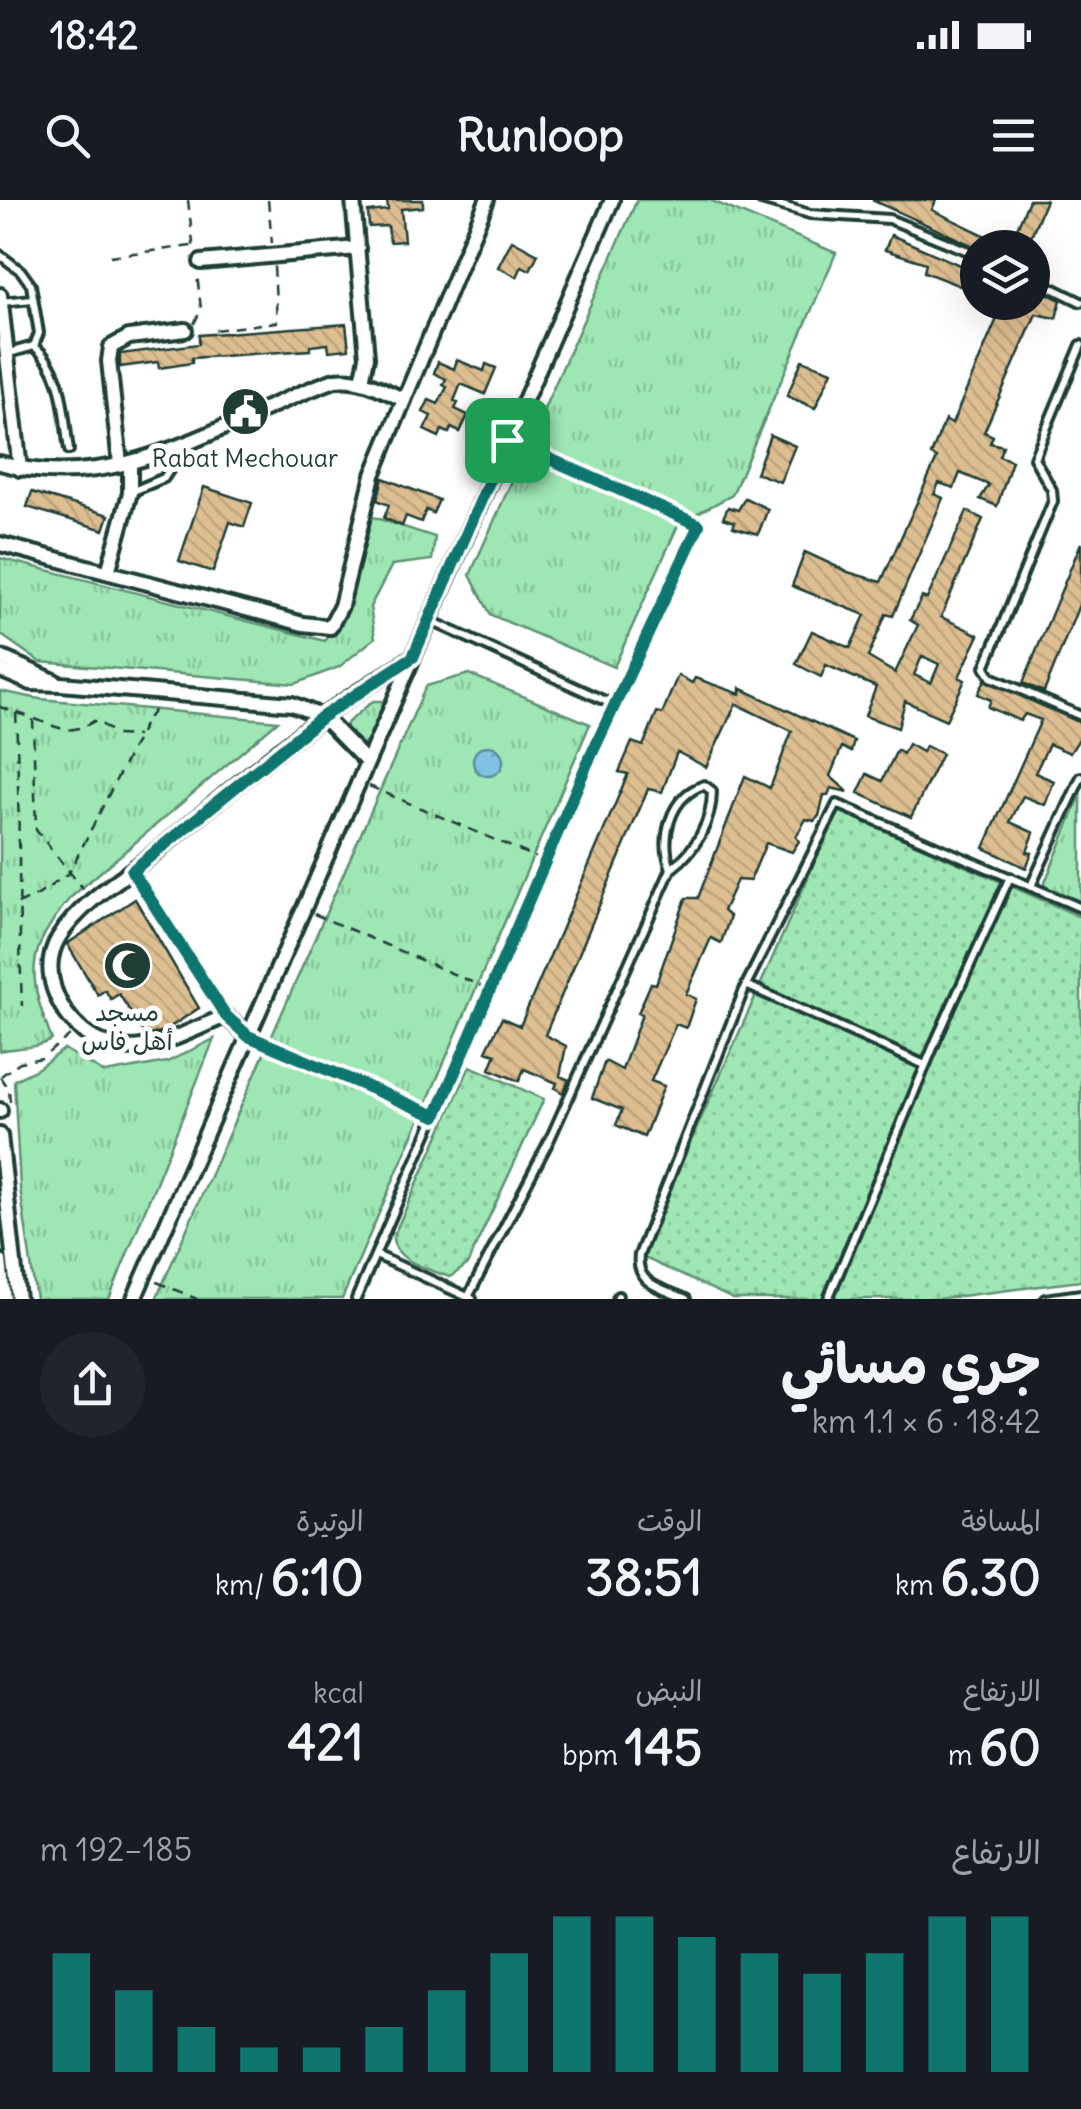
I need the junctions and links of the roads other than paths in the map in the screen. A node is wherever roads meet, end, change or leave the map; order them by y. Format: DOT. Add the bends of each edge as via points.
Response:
graph roads {
  1 [pos="353,200"];
  2 [pos="487,200"];
  3 [pos="612,200"];
  4 [pos="761,200"];
  5 [pos="358,248"];
  6 [pos="960,248"];
  7 [pos="0,255"];
  8 [pos="201,262"];
  9 [pos="1050,287"];
  10 [pos="1,298"];
  11 [pos="33,299"];
  12 [pos="1081,302"];
  13 [pos="185,330"];
  14 [pos="1081,345"];
  15 [pos="34,346"];
  16 [pos="8,354"];
  17 [pos="362,382"];
  18 [pos="404,400"];
  19 [pos="187,444"];
  20 [pos="69,450"];
  21 [pos="0,463"];
  22 [pos="125,463"];
  23 [pos="20,468"];
  24 [pos="130,492"];
  25 [pos="699,525"];
  26 [pos="0,544"];
  27 [pos="108,572"];
  28 [pos="429,620"];
  29 [pos="0,657"];
  30 [pos="413,657"];
  31 [pos="0,670"];
  32 [pos="61,684"];
  33 [pos="614,705"];
  34 [pos="1081,716"];
  35 [pos="322,717"];
  36 [pos="367,762"];
  37 [pos="1081,777"];
  38 [pos="671,869"];
  39 [pos="132,871"];
  40 [pos="1010,877"];
  41 [pos="1031,886"];
  42 [pos="1081,908"];
  43 [pos="746,986"];
  44 [pos="226,1016"];
  45 [pos="248,1036"];
  46 [pos="926,1066"];
  47 [pos="0,1136"];
  48 [pos="376,1254"];
  49 [pos="0,1261"];
  50 [pos="1081,1294"];
  51 [pos="470,1298"];
  52 [pos="4,1299"];
  53 [pos="18,1299"];
  54 [pos="134,1299"];
  55 [pos="356,1299"];
  56 [pos="686,1299"];
  57 [pos="828,1299"];
  58 [pos="1045,1299"];
  1 -- 5 [label="street"];
  2 -- 18 [label="street"];
  3 -- 28 [label="street"];
  4 -- 6 [label="lane" via="810,214 890,219"];
  5 -- 8 [label="street"];
  5 -- 17 [label="street" via="367,357"];
  7 -- 11 [label="lane" via="28,279"];
  9 -- 12 [label="lane"];
  10 -- 11 [label="lane"];
  10 -- 16 [label="street"];
  11 -- 15 [label="lane" via="39,332"];
  13 -- 22 [label="street" via="130,337 111,347"];
  14 -- 34 [label="lane" via="1034,458 1052,501 986,667 992,677"];
  15 -- 16 [label="lane"];
  15 -- 20 [label="lane" via="58,379"];
  16 -- 23 [label="street"];
  17 -- 18 [label="street"];
  17 -- 19 [label="street" via="325,384"];
  18 -- 27 [label="street" via="373,475 330,627"];
  19 -- 22 [label="street"];
  19 -- 24 [label="lane" via="164,478"];
  21 -- 23 [label="street"];
  22 -- 23 [label="street" via="84,470"];
  22 -- 24 [label="street"];
  24 -- 27 [label="street"];
  25 -- 33 [label="lane"];
  26 -- 27 [label="street"];
  28 -- 30 [label="street"];
  28 -- 33 [label="lane"];
  29 -- 32 [label="street"];
  30 -- 35 [label="street"];
  30 -- 36 [label="street"];
  31 -- 32 [label="street" via="31,683"];
  32 -- 35 [label="street" via="292,704"];
  33 -- 48 [label="lane"];
  35 -- 36 [label="street"];
  35 -- 39 [label="street"];
  36 -- 45 [label="street"];
  37 -- 41 [label="lane"];
  38 -- 38 [label="lane" via="664,850 668,824 691,789 704,785 712,791 712,812"];
  38 -- 51 [label="lane"];
  39 -- 44 [label="lane"];
  39 -- 44 [label="street" via="59,938 52,955 54,991 78,1028 129,1050 151,1048"];
  40 -- 41 [label="lane"];
  40 -- 43 [label="lane" via="838,803"];
  40 -- 46 [label="lane"];
  41 -- 42 [label="lane"];
  43 -- 46 [label="lane"];
  43 -- 56 [label="lane" via="639,1255 640,1276"];
  44 -- 45 [label="street"];
  45 -- 54 [label="street"];
  46 -- 57 [label="lane"];
  47 -- 53 [label="street"];
  48 -- 51 [label="lane"];
  48 -- 55 [label="lane"];
  49 -- 52 [label="street"];
  50 -- 58 [label="lane"];
}
